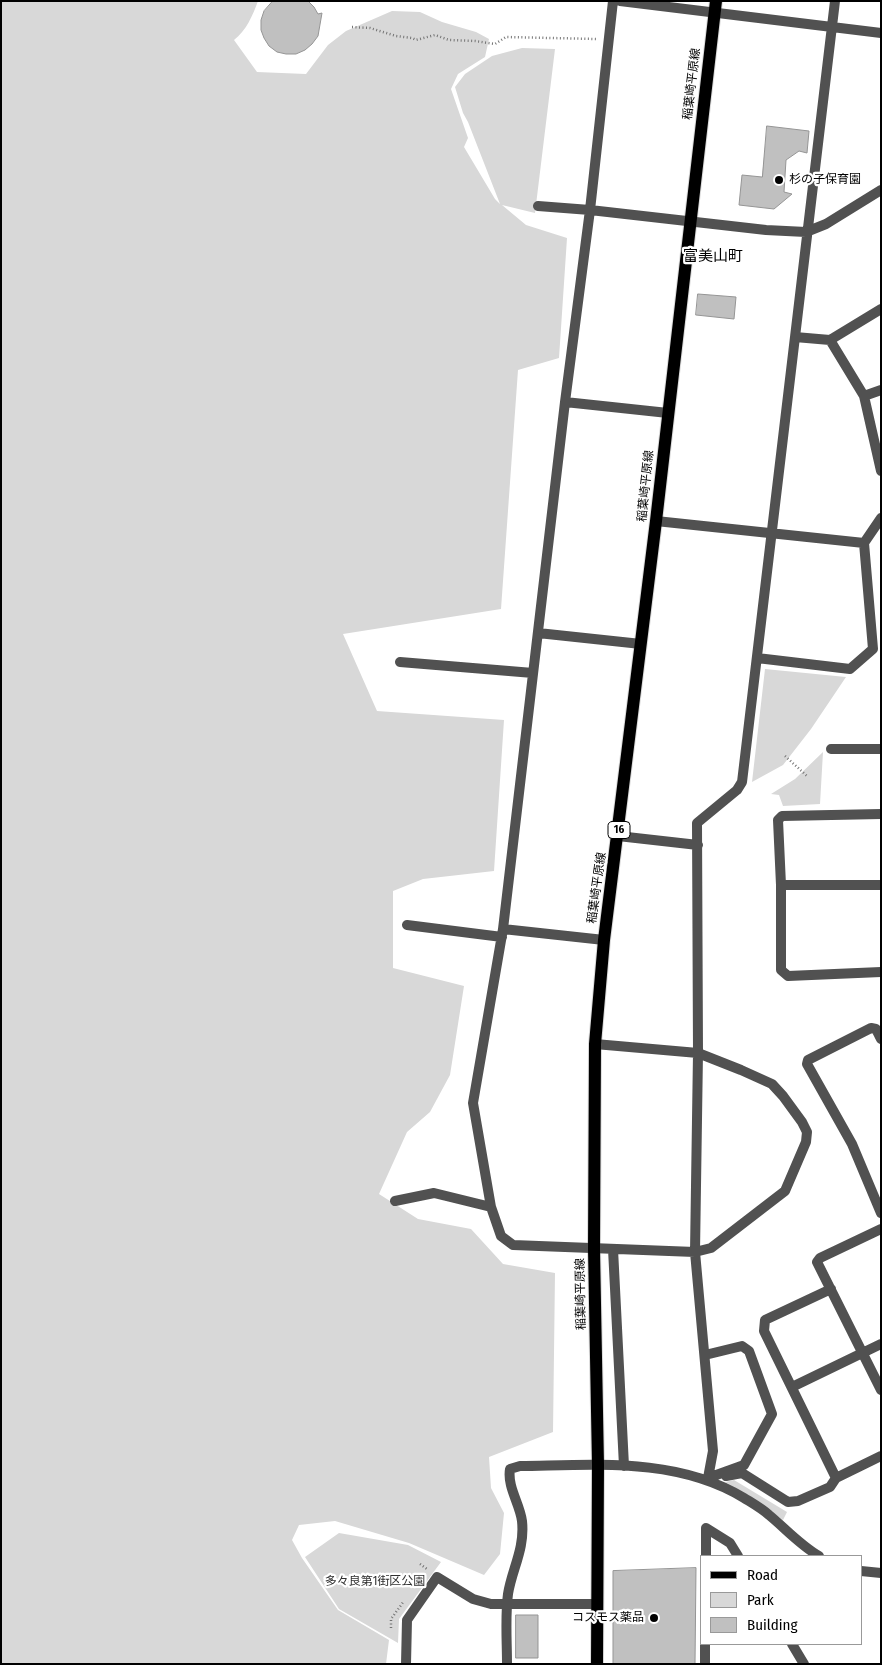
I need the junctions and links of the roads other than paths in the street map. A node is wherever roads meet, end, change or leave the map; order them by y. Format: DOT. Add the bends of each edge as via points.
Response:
graph roads {
  1 [pos="613,1"];
  2 [pos="620,1"];
  3 [pos="835,1"];
  4 [pos="715,8"];
  5 [pos="832,28"];
  6 [pos="881,33"];
  7 [pos="881,190"];
  8 [pos="538,206"];
  9 [pos="590,210"];
  10 [pos="689,222"];
  11 [pos="806,232"];
  12 [pos="881,309"];
  13 [pos="795,336"];
  14 [pos="830,340"];
  15 [pos="881,390"];
  16 [pos="864,396"];
  17 [pos="565,402"];
  18 [pos="668,413"];
  19 [pos="881,471"];
  20 [pos="881,518"];
  21 [pos="656,521"];
  22 [pos="771,533"];
  23 [pos="864,543"];
  24 [pos="538,633"];
  25 [pos="640,644"];
  26 [pos="757,658"];
  27 [pos="400,662"];
  28 [pos="534,673"];
  29 [pos="831,748"];
  30 [pos="881,749"];
  31 [pos="881,814"];
  32 [pos="618,836"];
  33 [pos="698,845"];
  34 [pos="781,885"];
  35 [pos="881,885"];
  36 [pos="407,925"];
  37 [pos="503,933"];
  38 [pos="604,940"];
  39 [pos="881,972"];
  40 [pos="881,1039"];
  41 [pos="595,1044"];
  42 [pos="698,1053"];
  43 [pos="395,1201"];
  44 [pos="491,1207"];
  45 [pos="881,1213"];
  46 [pos="881,1229"];
  47 [pos="594,1249"];
  48 [pos="613,1249"];
  49 [pos="695,1252"];
  50 [pos="831,1289"];
  51 [pos="881,1344"];
  52 [pos="862,1352"];
  53 [pos="705,1355"];
  54 [pos="792,1387"];
  55 [pos="881,1390"];
  56 [pos="881,1456"];
  57 [pos="598,1465"];
  58 [pos="624,1466"];
  59 [pos="708,1478"];
  60 [pos="836,1478"];
  61 [pos="706,1555"];
  62 [pos="737,1555"];
  63 [pos="817,1555"];
  64 [pos="862,1571"];
  65 [pos="881,1573"];
  66 [pos="507,1604"];
  67 [pos="596,1604"];
  68 [pos="706,1645"];
  69 [pos="793,1645"];
  70 [pos="406,1664"];
  71 [pos="507,1664"];
  72 [pos="597,1664"];
  73 [pos="705,1664"];
  74 [pos="804,1664"];
  1 -- 9 [label="street"];
  2 -- 4 [label="street"];
  3 -- 5 [label="street"];
  4 -- 5 [label="street"];
  4 -- 10 [label="main road, 稲葉崎平原線 / 16"];
  5 -- 6 [label="street"];
  5 -- 11 [label="street"];
  7 -- 11 [label="street" via="826,224"];
  8 -- 9 [label="street"];
  9 -- 10 [label="street"];
  9 -- 17 [label="street"];
  10 -- 11 [label="street"];
  10 -- 18 [label="main road, 稲葉崎平原線 / 16"];
  11 -- 13 [label="street"];
  12 -- 14 [label="street"];
  13 -- 14 [label="street"];
  13 -- 22 [label="street"];
  14 -- 16 [label="street"];
  15 -- 16 [label="street"];
  16 -- 19 [label="street"];
  17 -- 18 [label="street"];
  17 -- 24 [label="street"];
  18 -- 21 [label="main road, 稲葉崎平原線 / 16"];
  20 -- 23 [label="street"];
  21 -- 22 [label="street"];
  21 -- 25 [label="main road, 稲葉崎平原線 / 16"];
  22 -- 23 [label="street"];
  22 -- 26 [label="street"];
  23 -- 26 [label="street" via="873,648 850,669"];
  24 -- 25 [label="street"];
  24 -- 28 [label="street"];
  25 -- 32 [label="main road, 稲葉崎平原線 / 16"];
  26 -- 33 [label="street" via="742,782 737,790 697,823"];
  27 -- 28 [label="street"];
  28 -- 37 [label="street"];
  29 -- 30 [label="street"];
  31 -- 34 [label="street" via="782,816 778,820"];
  32 -- 33 [label="street"];
  32 -- 38 [label="main road, 稲葉崎平原線 / 16"];
  33 -- 42 [label="street"];
  34 -- 35 [label="street"];
  34 -- 39 [label="street" via="781,970 788,976"];
  36 -- 37 [label="street"];
  37 -- 38 [label="street"];
  37 -- 44 [label="street" via="474,1103"];
  38 -- 41 [label="main road, 稲葉崎平原線 / 16"];
  40 -- 45 [label="street" via="876,1029 871,1028 808,1060 807,1064 852,1144"];
  41 -- 42 [label="street"];
  41 -- 47 [label="main road, 稲葉崎平原線 / 16"];
  42 -- 49 [label="street"];
  42 -- 49 [label="street" via="772,1084 807,1132 806,1142 785,1192 711,1248"];
  43 -- 44 [label="street" via="434,1193"];
  44 -- 47 [label="street" via="501,1236 513,1245"];
  46 -- 50 [label="street" via="820,1258 817,1262"];
  47 -- 48 [label="street"];
  47 -- 57 [label="main road, 稲葉崎平原線 / 16"];
  48 -- 49 [label="street"];
  48 -- 58 [label="street"];
  49 -- 53 [label="street"];
  50 -- 52 [label="street"];
  50 -- 54 [label="street" via="765,1320 764,1331"];
  51 -- 52 [label="street"];
  52 -- 54 [label="street"];
  52 -- 55 [label="street"];
  53 -- 59 [label="street" via="713,1451"];
  53 -- 59 [label="street" via="742,1346 749,1351 772,1414 744,1465"];
  54 -- 60 [label="street"];
  56 -- 60 [label="street"];
  57 -- 58 [label="street"];
  57 -- 66 [label="street" via="520,1466 510,1469 508,1477 522,1521 520,1553"];
  57 -- 67 [label="main road, 稲葉崎平原線 / 16"];
  58 -- 63 [label="street" via="669,1470 708,1480 768,1514"];
  59 -- 60 [label="street" via="742,1474 788,1502 830,1487"];
  61 -- 62 [label="street" via="706,1528 730,1543"];
  64 -- 65 [label="street"];
  66 -- 67 [label="street"];
  66 -- 70 [label="street" via="473,1599 437,1577 407,1620"];
  66 -- 71 [label="street"];
  67 -- 72 [label="main road, 稲葉崎平原線 / 16"];
  68 -- 73 [label="street"];
  69 -- 74 [label="street"];
}
